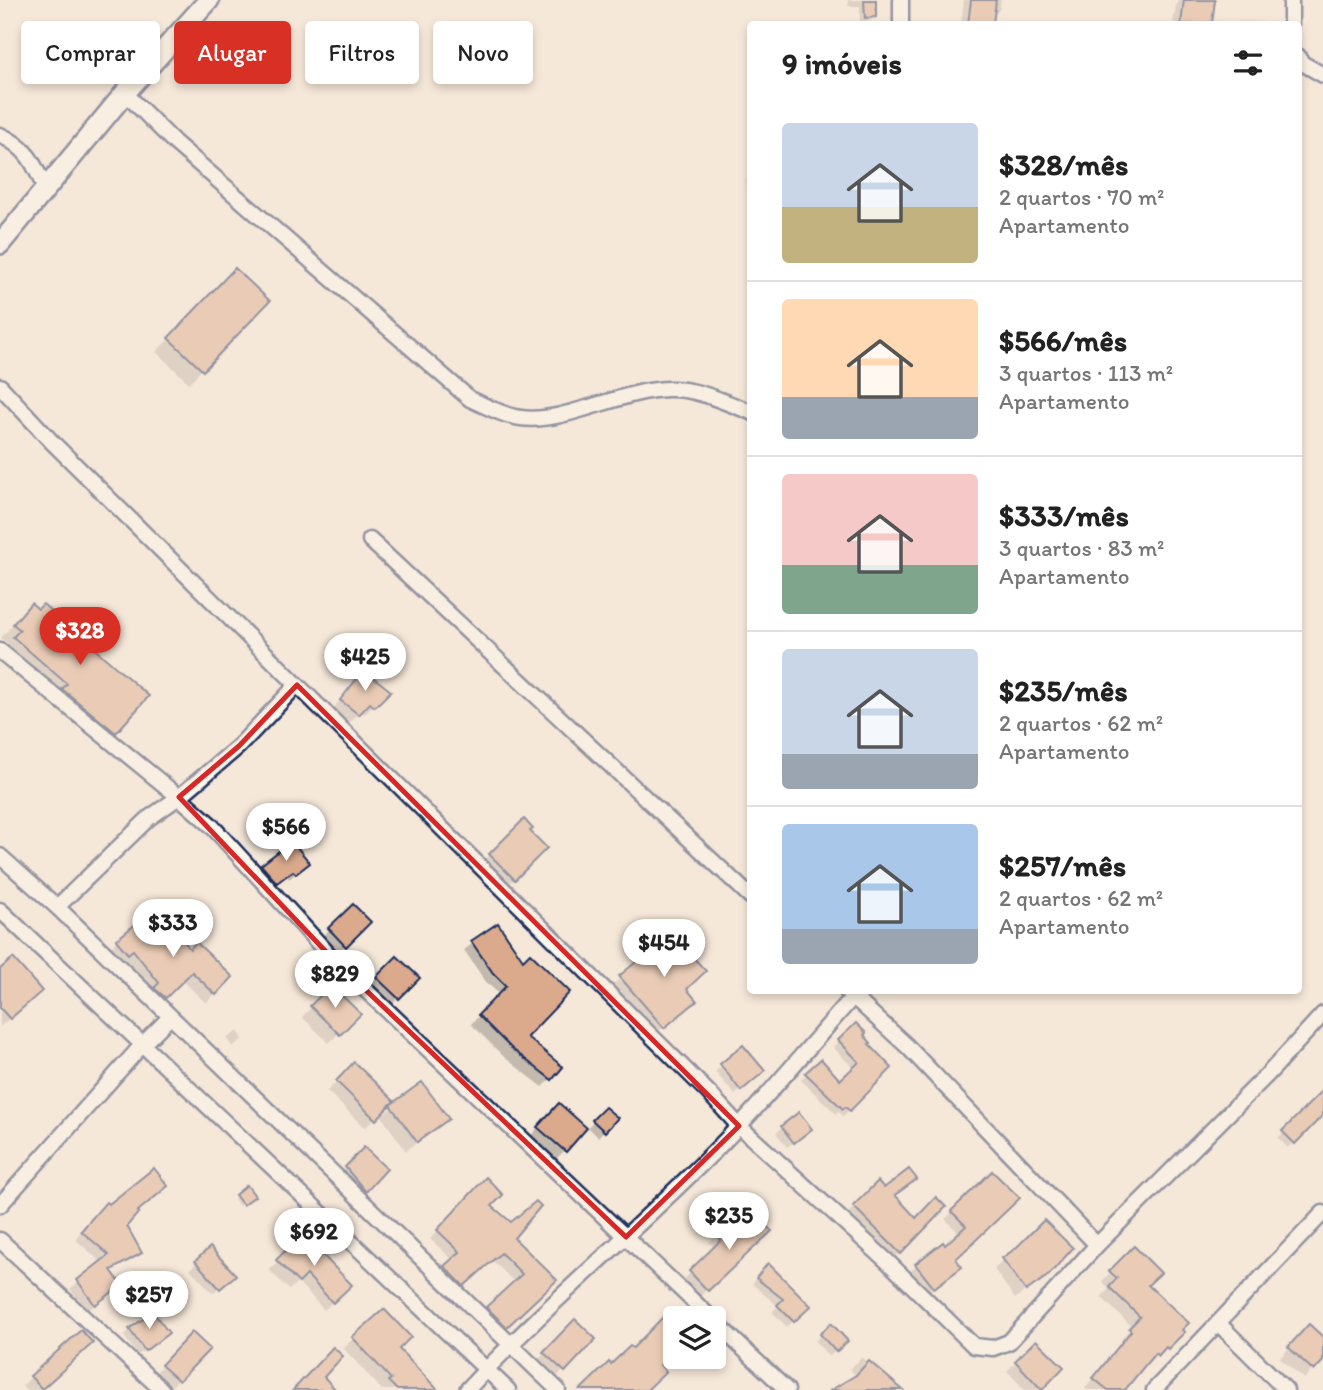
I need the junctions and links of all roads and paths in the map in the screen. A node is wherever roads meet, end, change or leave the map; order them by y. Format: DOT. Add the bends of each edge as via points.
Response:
graph roads {
  1 [pos="209,0"];
  2 [pos="901,0"];
  3 [pos="1291,0"];
  4 [pos="901,21"];
  5 [pos="1291,21"];
  6 [pos="1302,63"];
  7 [pos="1323,75"];
  8 [pos="125,93"];
  9 [pos="0,135"];
  10 [pos="46,189"];
  11 [pos="0,244"];
  12 [pos="0,386"];
  13 [pos="747,411"];
  14 [pos="370,540"];
  15 [pos="0,651"];
  16 [pos="297,685"];
  17 [pos="178,797"];
  18 [pos="0,856"];
  19 [pos="747,893"];
  20 [pos="57,908"];
  21 [pos="0,910"];
  22 [pos="849,994"];
  23 [pos="1323,1014"];
  24 [pos="169,1018"];
  25 [pos="142,1045"];
  26 [pos="739,1126"];
  27 [pos="0,1205"];
  28 [pos="1323,1213"];
  29 [pos="626,1237"];
  30 [pos="0,1240"];
  31 [pos="1097,1245"];
  32 [pos="698,1306"];
  33 [pos="1218,1324"];
  34 [pos="726,1332"];
  35 [pos="511,1345"];
  36 [pos="486,1370"];
  37 [pos="162,1390"];
  38 [pos="467,1390"];
  39 [pos="508,1390"];
  40 [pos="558,1390"];
  41 [pos="787,1390"];
  42 [pos="1154,1390"];
  43 [pos="1286,1390"];
  1 -- 8 [label="street"];
  2 -- 4 [label="street"];
  3 -- 5 [label="street"];
  6 -- 7 [label="street"];
  8 -- 10 [label="street"];
  8 -- 13 [label="street" via="470,400 521,418 552,416 641,391 671,388"];
  9 -- 10 [label="street" via="32,159"];
  10 -- 11 [label="street"];
  12 -- 16 [label="street"];
  14 -- 19 [label="street"];
  15 -- 17 [label="street"];
  16 -- 17 [label="street" via="239,746"];
  16 -- 26 [label="street"];
  17 -- 20 [label="street" via="149,818"];
  17 -- 29 [label="street" via="211,825 332,958"];
  18 -- 20 [label="street"];
  20 -- 24 [label="street"];
  21 -- 25 [label="street"];
  22 -- 26 [label="street"];
  22 -- 31 [label="street" via="906,1046"];
  23 -- 31 [label="street"];
  24 -- 25 [label="street"];
  24 -- 35 [label="street"];
  25 -- 27 [label="street"];
  25 -- 36 [label="street"];
  26 -- 29 [label="street"];
  26 -- 31 [label="street" via="974,1346 993,1348 1009,1342"];
  28 -- 33 [label="street"];
  29 -- 32 [label="street"];
  29 -- 35 [label="street"];
  30 -- 37 [label="street"];
  33 -- 42 [label="street"];
  33 -- 43 [label="street"];
  34 -- 41 [label="street"];
  35 -- 36 [label="street"];
  35 -- 40 [label="street"];
  36 -- 38 [label="street"];
  36 -- 39 [label="street"];
}
